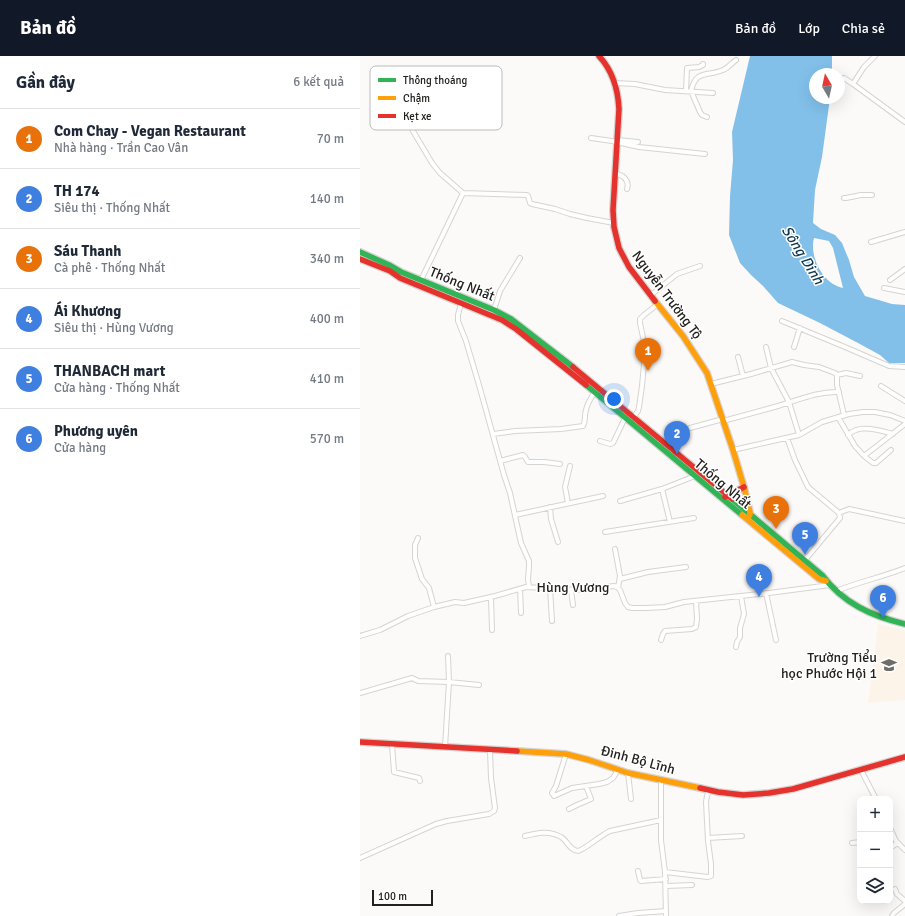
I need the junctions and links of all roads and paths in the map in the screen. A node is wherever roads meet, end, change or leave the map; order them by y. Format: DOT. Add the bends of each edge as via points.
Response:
graph roads {
  1 [pos="599,56"];
  2 [pos="875,56"];
  3 [pos="736,60"];
  4 [pos="703,64"];
  5 [pos="845,79"];
  6 [pos="615,83"];
  7 [pos="853,84"];
  8 [pos="688,91"];
  9 [pos="713,93"];
  10 [pos="707,117"];
  11 [pos="905,122"];
  12 [pos="413,130"];
  13 [pos="591,138"];
  14 [pos="617,141"];
  15 [pos="638,142"];
  16 [pos="705,154"];
  17 [pos="615,174"];
  18 [pos="627,189"];
  19 [pos="463,193"];
  20 [pos="872,195"];
  21 [pos="844,198"];
  22 [pos="614,223"];
  23 [pos="905,232"];
  24 [pos="871,242"];
  25 [pos="360,252"];
  26 [pos="520,258"];
  27 [pos="360,259"];
  28 [pos="700,266"];
  29 [pos="905,269"];
  30 [pos="421,280"];
  31 [pos="890,280"];
  32 [pos="427,286"];
  33 [pos="884,288"];
  34 [pos="905,292"];
  35 [pos="650,295"];
  36 [pos="460,303"];
  37 [pos="658,304"];
  38 [pos="494,310"];
  39 [pos="782,321"];
  40 [pos="800,328"];
  41 [pos="766,347"];
  42 [pos="794,347"];
  43 [pos="738,357"];
  44 [pos="905,367"];
  45 [pos="771,368"];
  46 [pos="837,375"];
  47 [pos="743,376"];
  48 [pos="860,376"];
  49 [pos="711,384"];
  50 [pos="881,386"];
  51 [pos="839,392"];
  52 [pos="594,393"];
  53 [pos="905,401"];
  54 [pos="789,402"];
  55 [pos="844,415"];
  56 [pos="838,417"];
  57 [pos="624,418"];
  58 [pos="633,418"];
  59 [pos="723,420"];
  60 [pos="905,422"];
  61 [pos="690,428"];
  62 [pos="642,429"];
  63 [pos="493,434"];
  64 [pos="893,434"];
  65 [pos="799,435"];
  66 [pos="848,435"];
  67 [pos="787,438"];
  68 [pos="600,441"];
  69 [pos="733,450"];
  70 [pos="891,450"];
  71 [pos="864,456"];
  72 [pos="500,461"];
  73 [pos="560,464"];
  74 [pos="570,466"];
  75 [pos="695,476"];
  76 [pos="744,487"];
  77 [pos="662,489"];
  78 [pos="603,496"];
  79 [pos="725,497"];
  80 [pos="620,501"];
  81 [pos="568,503"];
  82 [pos="550,507"];
  83 [pos="839,513"];
  84 [pos="515,515"];
  85 [pos="748,517"];
  86 [pos="694,518"];
  87 [pos="905,521"];
  88 [pos="670,522"];
  89 [pos="605,532"];
  90 [pos="418,538"];
  91 [pos="558,542"];
  92 [pos="615,549"];
  93 [pos="805,560"];
  94 [pos="686,567"];
  95 [pos="905,568"];
  96 [pos="620,579"];
  97 [pos="828,583"];
  98 [pos="529,587"];
  99 [pos="550,588"];
  100 [pos="618,588"];
  101 [pos="520,589"];
  102 [pos="571,590"];
  103 [pos="836,591"];
  104 [pos="766,593"];
  105 [pos="741,596"];
  106 [pos="491,597"];
  107 [pos="696,601"];
  108 [pos="573,605"];
  109 [pos="434,607"];
  110 [pos="521,613"];
  111 [pos="552,620"];
  112 [pos="905,624"];
  113 [pos="492,630"];
  114 [pos="360,636"];
  115 [pos="661,640"];
  116 [pos="776,640"];
  117 [pos="736,647"];
  118 [pos="448,656"];
  119 [pos="448,682"];
  120 [pos="479,685"];
  121 [pos="360,693"];
  122 [pos="360,742"];
  123 [pos="392,744"];
  124 [pos="445,747"];
  125 [pos="490,750"];
  126 [pos="566,754"];
  127 [pos="905,757"];
  128 [pos="618,770"];
  129 [pos="861,770"];
  130 [pos="628,773"];
  131 [pos="420,780"];
  132 [pos="661,780"];
  133 [pos="586,786"];
  134 [pos="710,790"];
  135 [pos="874,796"];
  136 [pos="631,799"];
  137 [pos="569,809"];
  138 [pos="661,820"];
  139 [pos="892,832"];
  140 [pos="525,836"];
  141 [pos="742,836"];
  142 [pos="708,838"];
  143 [pos="857,842"];
  144 [pos="852,843"];
  145 [pos="898,844"];
  146 [pos="893,846"];
  147 [pos="905,850"];
  148 [pos="360,858"];
  149 [pos="638,871"];
  150 [pos="665,872"];
  151 [pos="666,879"];
  152 [pos="692,885"];
  153 [pos="666,886"];
  154 [pos="895,889"];
  155 [pos="905,903"];
  156 [pos="666,914"];
  157 [pos="619,916"];
  158 [pos="892,916"];
  1 -- 6 [label="main road, Nguyễn Trường Tộ" via="609,67"];
  2 -- 7 [label="street"];
  3 -- 8 [label="street" via="723,70 696,79"];
  4 -- 8 [label="street" via="687,68"];
  5 -- 7 [label="street"];
  6 -- 8 [label="street"];
  6 -- 14 [label="main road, Nguyễn Trường Tộ" via="618,103"];
  7 -- 11 [label="street"];
  8 -- 9 [label="street"];
  8 -- 10 [label="street" via="702,115"];
  12 -- 19 [label="street" via="432,163"];
  13 -- 14 [label="street"];
  14 -- 15 [label="street"];
  14 -- 16 [label="street" via="639,147"];
  14 -- 17 [label="main road, Nguyễn Trường Tộ"];
  17 -- 18 [label="street" via="625,178 628,183"];
  17 -- 22 [label="main road, Nguyễn Trường Tộ"];
  19 -- 22 [label="street" via="526,195 532,204"];
  19 -- 30 [label="street"];
  20 -- 21 [label="street"];
  22 -- 35 [label="main road, Nguyễn Trường Tộ" via="623,257"];
  23 -- 24 [label="street"];
  25 -- 30 [label="main road, Thống Nhất"];
  26 -- 38 [label="street" via="500,291"];
  27 -- 32 [label="main road, Thống Nhất" via="390,271 400,278"];
  28 -- 35 [label="street" via="677,274"];
  29 -- 31 [label="street"];
  30 -- 32 [label="main road, Thống Nhất"];
  32 -- 36 [label="main road, Thống Nhất"];
  32 -- 38 [label="main road, Thống Nhất"];
  33 -- 34 [label="street"];
  35 -- 37 [label="main road, Nguyễn Trường Tộ"];
  36 -- 52 [label="main road, Thống Nhất" via="495,317 516,329"];
  36 -- 63 [label="street" via="458,321"];
  37 -- 49 [label="main road, Nguyễn Trường Tộ" via="698,358"];
  37 -- 58 [label="street" via="640,319 645,347 639,407"];
  38 -- 58 [label="main road, Thống Nhất" via="534,335"];
  39 -- 40 [label="street"];
  40 -- 42 [label="street"];
  40 -- 44 [label="street" via="889,366"];
  41 -- 45 [label="street"];
  43 -- 47 [label="street"];
  45 -- 46 [label="street" via="794,362 819,367"];
  45 -- 47 [label="street"];
  45 -- 54 [label="street"];
  46 -- 48 [label="street" via="846,373"];
  46 -- 51 [label="street"];
  47 -- 49 [label="street"];
  49 -- 59 [label="main road, Nguyễn Trường Tộ"];
  50 -- 53 [label="street"];
  51 -- 54 [label="street" via="824,392"];
  51 -- 55 [label="street"];
  52 -- 57 [label="main road, Thống Nhất"];
  52 -- 63 [label="street" via="587,405 583,426"];
  54 -- 59 [label="street"];
  54 -- 65 [label="street"];
  55 -- 56 [label="street"];
  55 -- 60 [label="street" via="875,412"];
  56 -- 65 [label="street" via="822,422"];
  56 -- 66 [label="street"];
  57 -- 62 [label="main road, Thống Nhất"];
  57 -- 68 [label="street" via="613,443"];
  58 -- 62 [label="main road, Thống Nhất"];
  59 -- 61 [label="street"];
  59 -- 69 [label="main road, Nguyễn Trường Tộ"];
  60 -- 64 [label="street"];
  62 -- 75 [label="main road, Thống Nhất"];
  62 -- 79 [label="main road, Thống Nhất"];
  63 -- 72 [label="street"];
  64 -- 66 [label="street" via="862,429"];
  64 -- 71 [label="street"];
  65 -- 67 [label="street"];
  66 -- 71 [label="street"];
  67 -- 69 [label="street"];
  67 -- 83 [label="street" via="808,487"];
  69 -- 76 [label="main road, Nguyễn Trường Tộ"];
  70 -- 71 [label="street" via="876,463"];
  72 -- 73 [label="street" via="523,455 528,462"];
  72 -- 84 [label="street"];
  74 -- 81 [label="street" via="565,487"];
  75 -- 77 [label="street"];
  75 -- 79 [label="main road, Thống Nhất"];
  76 -- 79 [label="main road"];
  76 -- 85 [label="main road, Nguyễn Trường Tộ" via="750,509"];
  77 -- 80 [label="street"];
  77 -- 88 [label="street"];
  78 -- 81 [label="street"];
  79 -- 85 [label="main road, Thống Nhất"];
  81 -- 82 [label="street"];
  82 -- 84 [label="street"];
  82 -- 91 [label="street"];
  83 -- 87 [label="street" via="849,509"];
  83 -- 93 [label="street" via="840,518"];
  84 -- 98 [label="street" via="529,564"];
  85 -- 93 [label="main road, Thống Nhất"];
  85 -- 97 [label="main road, Thống Nhất" via="819,579"];
  86 -- 88 [label="street"];
  88 -- 89 [label="street"];
  90 -- 109 [label="street" via="415,558 422,579 429,588"];
  92 -- 96 [label="street"];
  93 -- 97 [label="main road, Thống Nhất"];
  94 -- 96 [label="street"];
  95 -- 103 [label="street"];
  96 -- 100 [label="street"];
  97 -- 103 [label="main road"];
  97 -- 104 [label="street, Hùng Vương"];
  98 -- 99 [label="street, Hùng Vương"];
  98 -- 101 [label="street, Hùng Vương"];
  99 -- 102 [label="street, Hùng Vương"];
  99 -- 111 [label="street"];
  100 -- 102 [label="street, Hùng Vương" via="612,586"];
  100 -- 107 [label="street, Hùng Vương" via="629,608 659,608"];
  101 -- 106 [label="street, Hùng Vương"];
  101 -- 110 [label="street"];
  102 -- 108 [label="street"];
  103 -- 112 [label="main road" via="867,611"];
  104 -- 105 [label="street, Hùng Vương"];
  104 -- 116 [label="street"];
  105 -- 107 [label="street, Hùng Vương"];
  105 -- 117 [label="street" via="744,614"];
  106 -- 109 [label="street, Hùng Vương"];
  106 -- 113 [label="street"];
  107 -- 115 [label="street" via="696,627 665,632"];
  109 -- 114 [label="street, Hùng Vương"];
  118 -- 119 [label="street"];
  119 -- 120 [label="street"];
  119 -- 121 [label="street" via="418,681 412,678"];
  119 -- 124 [label="street"];
  122 -- 123 [label="main road, Đinh Bộ Lĩnh"];
  123 -- 124 [label="main road, Đinh Bộ Lĩnh"];
  123 -- 131 [label="street" via="394,772"];
  124 -- 125 [label="main road, Đinh Bộ Lĩnh"];
  125 -- 126 [label="main road, Đinh Bộ Lĩnh"];
  125 -- 148 [label="street" via="495,808 492,813 436,824"];
  126 -- 128 [label="main road, Đinh Bộ Lĩnh"];
  126 -- 133 [label="street" via="553,795"];
  127 -- 129 [label="main road, Đinh Bộ Lĩnh"];
  128 -- 130 [label="main road, Đinh Bộ Lĩnh"];
  128 -- 133 [label="street" via="607,782"];
  129 -- 134 [label="main road, Đinh Bộ Lĩnh" via="778,792 743,795"];
  129 -- 135 [label="street"];
  130 -- 132 [label="main road, Đinh Bộ Lĩnh"];
  130 -- 136 [label="street"];
  132 -- 134 [label="main road, Đinh Bộ Lĩnh"];
  132 -- 138 [label="street"];
  133 -- 137 [label="street" via="590,799"];
  134 -- 142 [label="street" via="706,802"];
  138 -- 140 [label="street" via="610,831 577,851 573,850 564,838 557,835 543,832"];
  138 -- 150 [label="street"];
  139 -- 145 [label="street"];
  141 -- 142 [label="street"];
  142 -- 150 [label="street" via="711,876"];
  143 -- 144 [label="street"];
  145 -- 146 [label="street"];
  145 -- 147 [label="street"];
  149 -- 151 [label="street" via="641,881"];
  150 -- 151 [label="street"];
  151 -- 153 [label="street"];
  152 -- 153 [label="street"];
  153 -- 156 [label="street"];
  154 -- 155 [label="street"];
  155 -- 158 [label="street"];
  156 -- 157 [label="street" via="638,913"];
}
